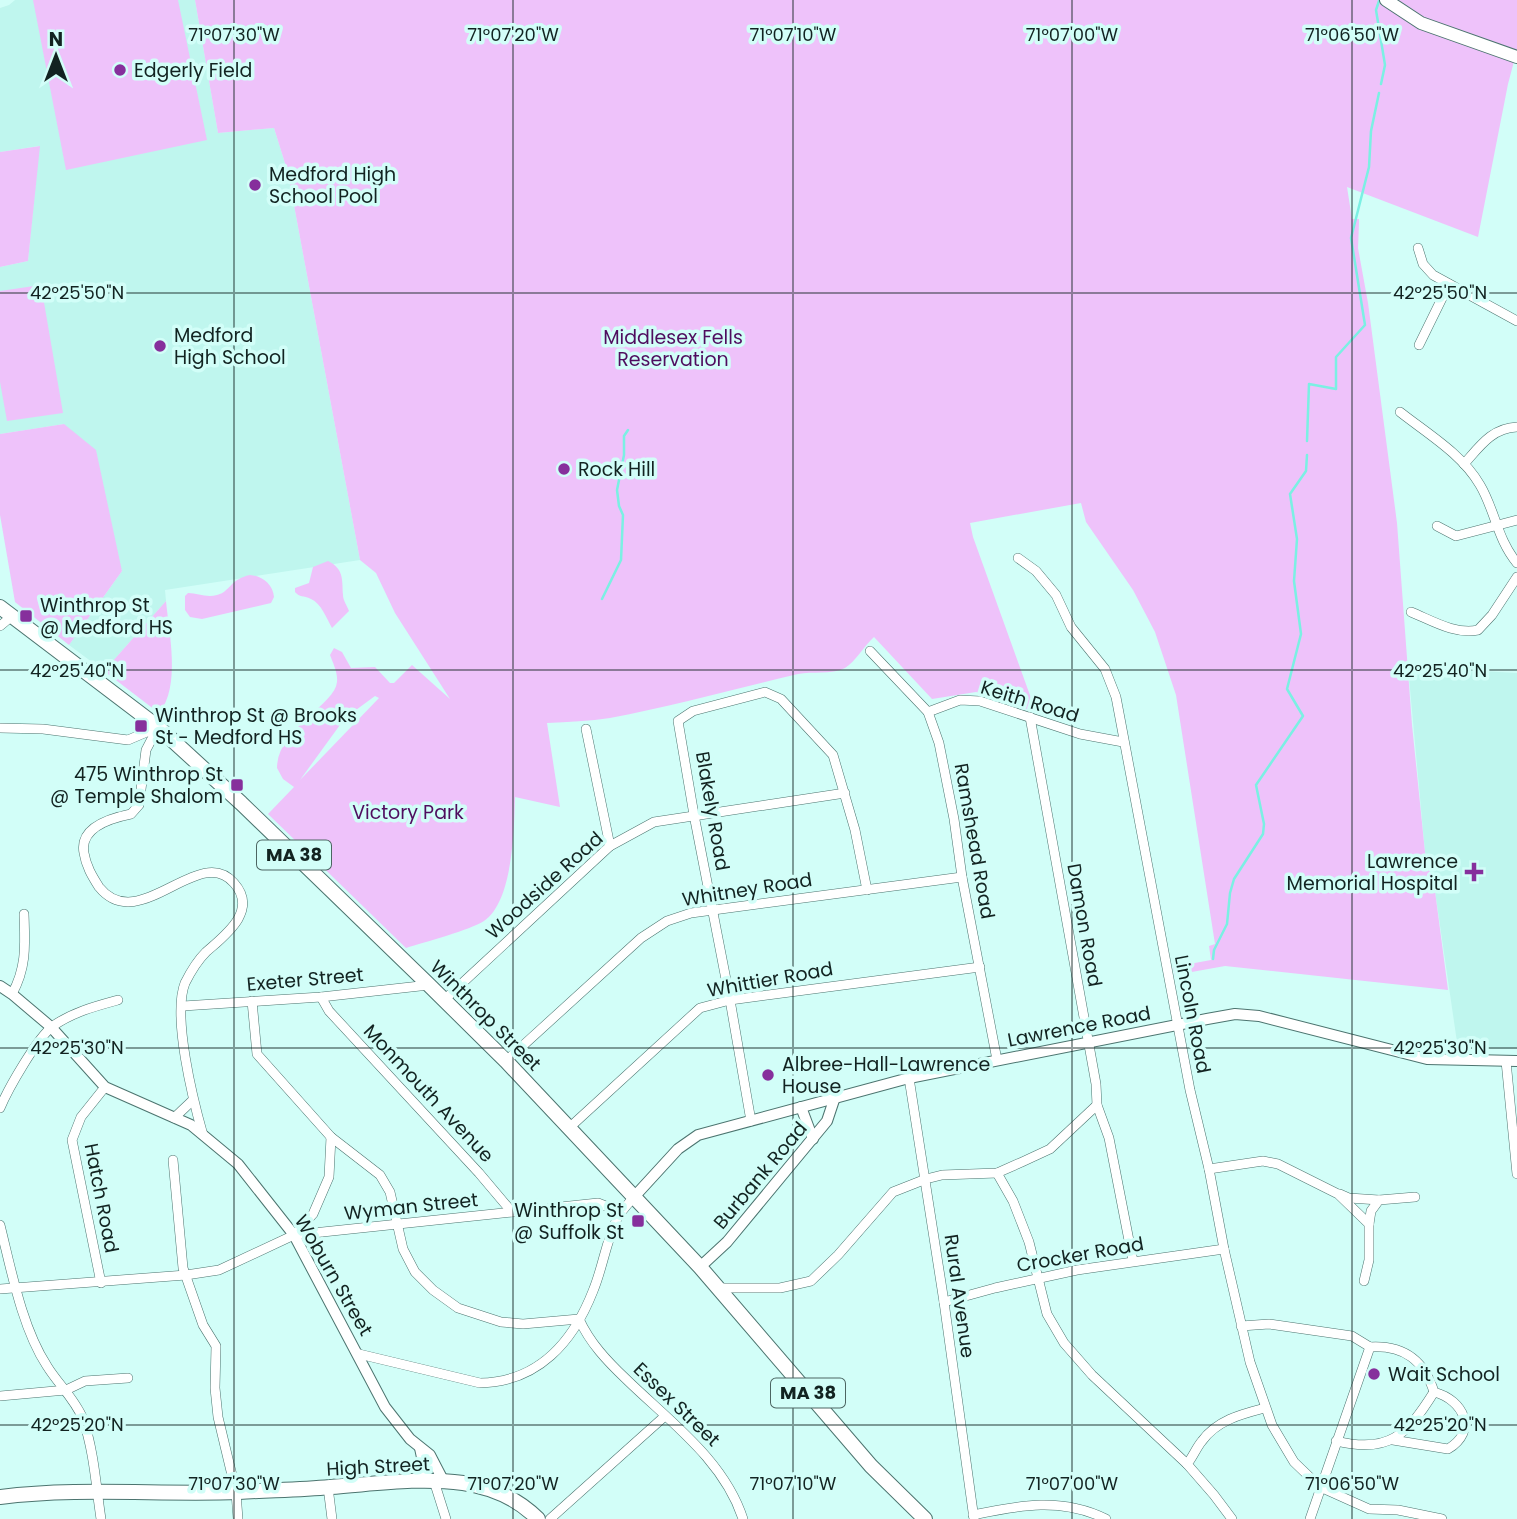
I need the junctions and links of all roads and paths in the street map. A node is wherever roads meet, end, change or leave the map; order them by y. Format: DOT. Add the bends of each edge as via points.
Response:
graph roads {
  1 [pos="1386,0"];
  2 [pos="1517,57"];
  3 [pos="1418,248"];
  4 [pos="1449,284"];
  5 [pos="1517,321"];
  6 [pos="1419,345"];
  7 [pos="1400,412"];
  8 [pos="1517,427"];
  9 [pos="1464,464"];
  10 [pos="1517,520"];
  11 [pos="1437,526"];
  12 [pos="1496,526"];
  13 [pos="1018,558"];
  14 [pos="1517,563"];
  15 [pos="1517,577"];
  16 [pos="1411,611"];
  17 [pos="4,616"];
  18 [pos="870,651"];
  19 [pos="928,712"];
  20 [pos="1030,717"];
  21 [pos="158,727"];
  22 [pos="0,728"];
  23 [pos="586,729"];
  24 [pos="1123,742"];
  25 [pos="845,793"];
  26 [pos="694,815"];
  27 [pos="610,846"];
  28 [pos="961,877"];
  29 [pos="867,890"];
  30 [pos="714,910"];
  31 [pos="24,914"];
  32 [pos="980,967"];
  33 [pos="429,985"];
  34 [pos="0,986"];
  35 [pos="12,994"];
  36 [pos="321,997"];
  37 [pos="118,1000"];
  38 [pos="444,1000"];
  39 [pos="730,1000"];
  40 [pos="252,1001"];
  41 [pos="183,1006"];
  42 [pos="1178,1024"];
  43 [pos="51,1027"];
  44 [pos="1087,1042"];
  45 [pos="997,1060"];
  46 [pos="506,1061"];
  47 [pos="1512,1061"];
  48 [pos="909,1078"];
  49 [pos="105,1087"];
  50 [pos="835,1097"];
  51 [pos="193,1100"];
  52 [pos="1097,1105"];
  53 [pos="800,1107"];
  54 [pos="0,1108"];
  55 [pos="174,1118"];
  56 [pos="751,1121"];
  57 [pos="569,1128"];
  58 [pos="203,1135"];
  59 [pos="331,1137"];
  60 [pos="813,1139"];
  61 [pos="173,1160"];
  62 [pos="1209,1169"];
  63 [pos="997,1173"];
  64 [pos="1517,1174"];
  65 [pos="926,1179"];
  66 [pos="1338,1194"];
  67 [pos="634,1197"];
  68 [pos="1415,1197"];
  69 [pos="1378,1200"];
  70 [pos="512,1212"];
  71 [pos="618,1217"];
  72 [pos="1369,1224"];
  73 [pos="0,1225"];
  74 [pos="397,1225"];
  75 [pos="294,1235"];
  76 [pos="1224,1249"];
  77 [pos="1133,1261"];
  78 [pos="700,1268"];
  79 [pos="186,1275"];
  80 [pos="1037,1278"];
  81 [pos="1364,1282"];
  82 [pos="101,1283"];
  83 [pos="17,1287"];
  84 [pos="716,1288"];
  85 [pos="0,1289"];
  86 [pos="944,1302"];
  87 [pos="579,1319"];
  88 [pos="1241,1326"];
  89 [pos="1370,1347"];
  90 [pos="359,1354"];
  91 [pos="128,1378"];
  92 [pos="66,1390"];
  93 [pos="1434,1392"];
  94 [pos="0,1396"];
  95 [pos="1265,1408"];
  96 [pos="665,1416"];
  97 [pos="1393,1440"];
  98 [pos="1336,1441"];
  99 [pos="420,1448"];
  100 [pos="1187,1464"];
  101 [pos="435,1481"];
  102 [pos="328,1487"];
  103 [pos="1320,1487"];
  104 [pos="236,1492"];
  105 [pos="97,1493"];
  106 [pos="0,1497"];
  107 [pos="900,1497"];
  108 [pos="1370,1514"];
  109 [pos="974,1517"];
  110 [pos="102,1519"];
  111 [pos="238,1519"];
  112 [pos="332,1519"];
  113 [pos="446,1519"];
  114 [pos="538,1519"];
  115 [pos="550,1519"];
  116 [pos="743,1519"];
  117 [pos="914,1519"];
  118 [pos="925,1519"];
  119 [pos="1106,1519"];
  120 [pos="1232,1519"];
  121 [pos="1310,1519"];
  122 [pos="1442,1519"];
  1 -- 2 [label="main road" via="1421,23"];
  3 -- 4 [label="street" via="1427,270"];
  4 -- 5 [label="street"];
  4 -- 6 [label="street"];
  7 -- 9 [label="street"];
  8 -- 9 [label="street" via="1491,435"];
  9 -- 12 [label="street" via="1486,496"];
  10 -- 12 [label="street"];
  11 -- 12 [label="street" via="1456,536"];
  12 -- 14 [label="street"];
  13 -- 24 [label="street, Lincoln Road" via="1056,595 1071,627 1105,669 1116,697"];
  15 -- 16 [label="street" via="1478,630 1455,629"];
  17 -- 21 [label="main road, Winthrop Street / MA 38"];
  18 -- 19 [label="street, Ramshead Road"];
  19 -- 20 [label="street, Keith Road" via="960,700 980,701"];
  19 -- 28 [label="street, Ramshead Road" via="939,743"];
  20 -- 24 [label="street, Keith Road"];
  20 -- 44 [label="street, Damon Road"];
  21 -- 22 [label="street" via="128,740"];
  21 -- 33 [label="main road, Winthrop Street / MA 38"];
  21 -- 41 [label="street" via="146,750 139,805 131,814 99,825 86,836 83,851 90,875 105,894 123,902 139,901 199,874 220,873 234,882 241,895 237,922 193,970 184,985"];
  23 -- 27 [label="street"];
  24 -- 42 [label="street, Lincoln Road"];
  25 -- 26 [label="street, Woodside Road"];
  25 -- 26 [label="street, Blakely Road" via="833,755 782,699 765,692 693,711 678,721"];
  25 -- 29 [label="street"];
  26 -- 27 [label="street, Woodside Road" via="654,822"];
  26 -- 30 [label="street, Blakely Road"];
  27 -- 38 [label="street, Woodside Road"];
  28 -- 29 [label="street, Whitney Road"];
  28 -- 32 [label="street, Ramshead Road"];
  29 -- 30 [label="street, Whitney Road"];
  30 -- 39 [label="street, Blakely Road"];
  30 -- 46 [label="street, Whitney Road" via="667,921 641,938"];
  31 -- 35 [label="street" via="25,960"];
  32 -- 39 [label="street, Whittier Road"];
  32 -- 45 [label="street, Ramshead Road"];
  33 -- 36 [label="street, Exeter Street"];
  33 -- 38 [label="main road, Winthrop Street / MA 38"];
  34 -- 35 [label="street, Woburn Street"];
  35 -- 43 [label="street, Woburn Street"];
  36 -- 40 [label="street, Exeter Street"];
  36 -- 70 [label="street, Monmouth Avenue" via="329,1012"];
  37 -- 43 [label="street" via="81,1010"];
  38 -- 46 [label="main road, Winthrop Street / MA 38"];
  39 -- 56 [label="street, Blakely Road"];
  39 -- 57 [label="street, Whittier Road" via="700,1008"];
  40 -- 41 [label="street, Exeter Street"];
  40 -- 59 [label="street" via="257,1055"];
  41 -- 51 [label="street"];
  42 -- 44 [label="street, Lawrence Road"];
  42 -- 47 [label="street, Lawrence Road" via="1235,1014 1259,1016 1427,1059"];
  42 -- 62 [label="street, Lincoln Road"];
  43 -- 49 [label="street, Woburn Street"];
  43 -- 54 [label="street"];
  44 -- 45 [label="street, Lawrence Road"];
  44 -- 52 [label="street, Damon Road"];
  45 -- 48 [label="street, Lawrence Road"];
  46 -- 57 [label="main road, Winthrop Street / MA 38"];
  47 -- 64 [label="street"];
  48 -- 50 [label="street, Lawrence Road"];
  48 -- 65 [label="street, Rural Avenue"];
  49 -- 55 [label="street, Woburn Street"];
  49 -- 82 [label="street, Hatch Road" via="81,1116 72,1140"];
  50 -- 53 [label="street, Lawrence Road"];
  50 -- 60 [label="street, Burbank Road" via="827,1121"];
  51 -- 55 [label="street"];
  51 -- 58 [label="street"];
  52 -- 63 [label="street" via="1050,1149"];
  52 -- 77 [label="street, Damon Road" via="1109,1138"];
  53 -- 56 [label="street, Lawrence Road"];
  53 -- 60 [label="street"];
  55 -- 58 [label="street, Woburn Street"];
  56 -- 67 [label="street, Lawrence Road" via="698,1135"];
  57 -- 67 [label="main road, Winthrop Street / MA 38"];
  58 -- 75 [label="street, Woburn Street" via="239,1164"];
  59 -- 74 [label="street" via="380,1175 390,1192"];
  59 -- 75 [label="street" via="329,1177 313,1214"];
  60 -- 78 [label="street, Burbank Road"];
  61 -- 79 [label="street"];
  62 -- 66 [label="street" via="1263,1161"];
  62 -- 76 [label="street, Lincoln Road"];
  63 -- 65 [label="street"];
  63 -- 80 [label="street" via="1029,1242"];
  65 -- 84 [label="street" via="893,1192 811,1280 780,1288"];
  65 -- 86 [label="street, Rural Avenue"];
  66 -- 69 [label="street"];
  66 -- 72 [label="street"];
  67 -- 71 [label="street"];
  67 -- 78 [label="main road, Winthrop Street / MA 38"];
  68 -- 69 [label="street"];
  69 -- 72 [label="street"];
  70 -- 71 [label="street, Wyman Street" via="598,1203"];
  70 -- 74 [label="street, Wyman Street"];
  71 -- 87 [label="street"];
  72 -- 81 [label="street"];
  73 -- 83 [label="street"];
  74 -- 75 [label="street, Wyman Street"];
  74 -- 87 [label="street" via="415,1272 458,1308 523,1324"];
  75 -- 79 [label="street, Wyman Street" via="219,1269"];
  75 -- 90 [label="street, Woburn Street"];
  76 -- 77 [label="street, Crocker Road"];
  76 -- 88 [label="street, Lincoln Road"];
  77 -- 80 [label="street, Crocker Road"];
  78 -- 84 [label="main road, Winthrop Street / MA 38"];
  79 -- 82 [label="street, Wyman Street"];
  79 -- 104 [label="street" via="203,1325 216,1346 218,1417"];
  80 -- 86 [label="street, Crocker Road"];
  80 -- 100 [label="street" via="1047,1314 1064,1343"];
  82 -- 83 [label="street, Wyman Street"];
  83 -- 85 [label="street, Wyman Street"];
  83 -- 92 [label="street" via="31,1335 47,1367"];
  84 -- 107 [label="main road, Winthrop Street / MA 38"];
  86 -- 109 [label="street, Rural Avenue"];
  87 -- 90 [label="street" via="564,1343 532,1371 496,1383 462,1380"];
  87 -- 96 [label="street, Essex Street" via="603,1356"];
  88 -- 89 [label="street" via="1269,1324 1352,1336"];
  88 -- 95 [label="street, Lincoln Road"];
  89 -- 93 [label="street" via="1405,1351"];
  89 -- 98 [label="street"];
  90 -- 99 [label="street, Woburn Street" via="385,1407"];
  91 -- 92 [label="street" via="85,1381"];
  92 -- 94 [label="street"];
  92 -- 105 [label="street" via="82,1416"];
  93 -- 97 [label="street" via="1416,1420"];
  93 -- 97 [label="street" via="1460,1409 1462,1439 1448,1450"];
  95 -- 100 [label="street" via="1215,1427"];
  95 -- 103 [label="street, Lincoln Road" via="1285,1450"];
  96 -- 115 [label="street"];
  96 -- 116 [label="street, Essex Street" via="727,1482"];
  97 -- 98 [label="street" via="1373,1445"];
  98 -- 103 [label="street"];
  99 -- 101 [label="street, Woburn Street"];
  99 -- 101 [label="street, Woburn Street" via="430,1455"];
  100 -- 120 [label="street"];
  101 -- 102 [label="main road, High Street"];
  101 -- 113 [label="street"];
  101 -- 114 [label="main road, High Street" via="482,1487 515,1501"];
  102 -- 104 [label="main road, High Street"];
  102 -- 112 [label="street"];
  103 -- 108 [label="street"];
  103 -- 121 [label="street"];
  104 -- 105 [label="main road, High Street"];
  104 -- 111 [label="street"];
  105 -- 106 [label="main road, High Street"];
  105 -- 110 [label="street"];
  107 -- 117 [label="main road, Winthrop Street / MA 38"];
  107 -- 118 [label="main road, Winthrop Street"];
  108 -- 122 [label="street" via="1398,1510"];
  109 -- 119 [label="street" via="1017,1506 1050,1504 1079,1508"];
}
